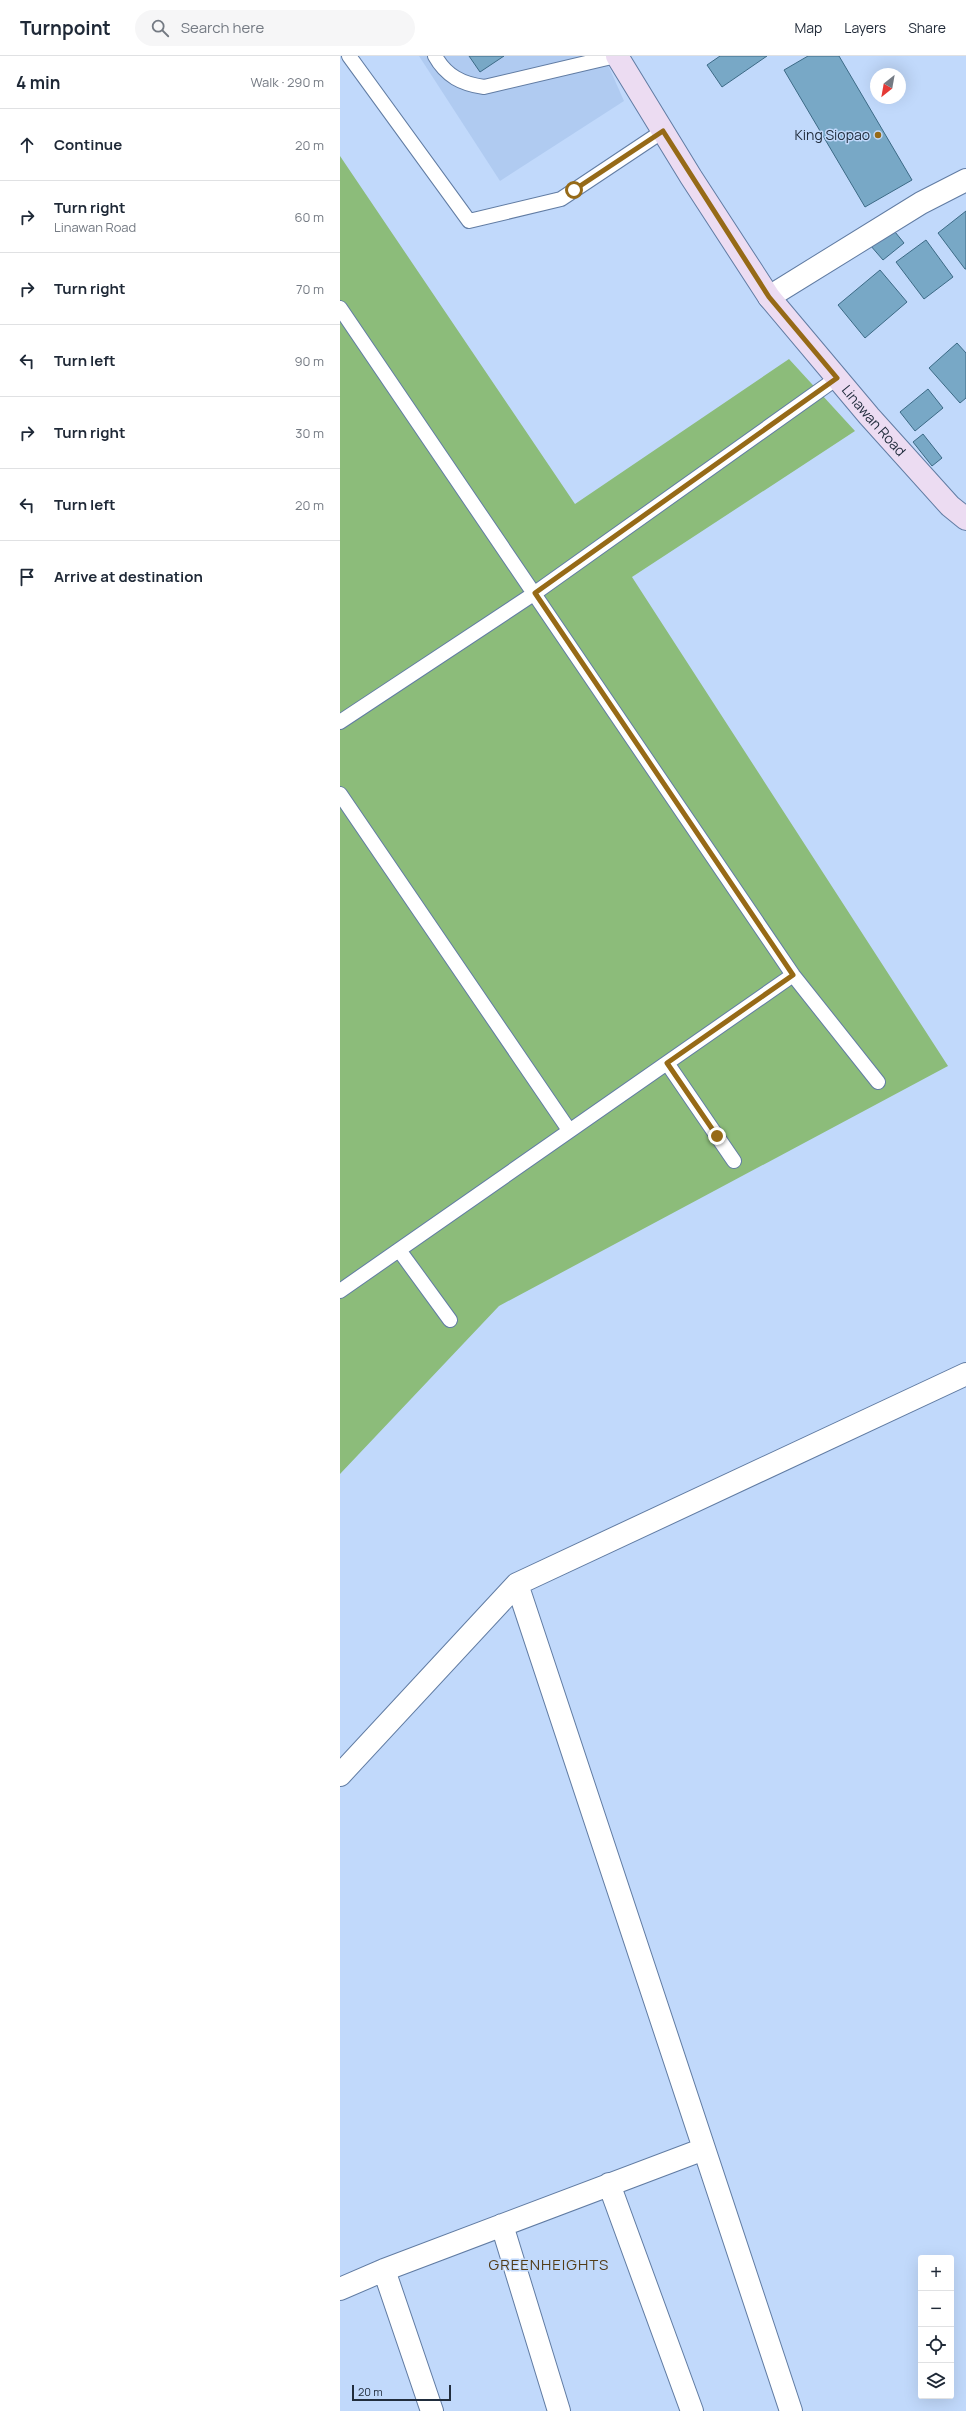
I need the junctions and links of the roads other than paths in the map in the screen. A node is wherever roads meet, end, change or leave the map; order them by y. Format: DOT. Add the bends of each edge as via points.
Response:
graph roads {
  1 [pos="349,56"];
  2 [pos="435,56"];
  3 [pos="616,56"];
  4 [pos="663,131"];
  5 [pos="966,180"];
  6 [pos="769,297"];
  7 [pos="340,308"];
  8 [pos="837,378"];
  9 [pos="966,518"];
  10 [pos="535,593"];
  11 [pos="340,722"];
  12 [pos="340,794"];
  13 [pos="793,975"];
  14 [pos="667,1063"];
  15 [pos="878,1082"];
  16 [pos="569,1130"];
  17 [pos="734,1161"];
  18 [pos="399,1250"];
  19 [pos="340,1291"];
  20 [pos="450,1320"];
  21 [pos="966,1374"];
  22 [pos="517,1584"];
  23 [pos="340,1775"];
  24 [pos="704,2149"];
  25 [pos="609,2184"];
  26 [pos="502,2225"];
  27 [pos="384,2270"];
  28 [pos="340,2289"];
  29 [pos="432,2411"];
  30 [pos="559,2411"];
  31 [pos="692,2411"];
  32 [pos="791,2411"];
  1 -- 4 [label="lane" via="468,221 561,198"];
  2 -- 3 [label="lane" via="440,66 450,75 472,86 484,87"];
  3 -- 4 [label="street, Linawan Road"];
  4 -- 6 [label="street, Linawan Road"];
  5 -- 6 [label="street" via="921,203"];
  6 -- 8 [label="street, Linawan Road"];
  7 -- 10 [label="lane"];
  8 -- 9 [label="street, Linawan Road" via="950,506"];
  8 -- 10 [label="lane"];
  10 -- 11 [label="lane"];
  10 -- 13 [label="lane"];
  12 -- 16 [label="lane"];
  13 -- 14 [label="lane"];
  13 -- 15 [label="lane"];
  14 -- 16 [label="lane"];
  14 -- 17 [label="lane"];
  16 -- 18 [label="lane"];
  18 -- 19 [label="lane"];
  18 -- 20 [label="lane"];
  21 -- 22 [label="street"];
  22 -- 23 [label="street"];
  22 -- 24 [label="street"];
  24 -- 25 [label="street"];
  24 -- 32 [label="street"];
  25 -- 26 [label="street"];
  25 -- 31 [label="street"];
  26 -- 27 [label="street"];
  26 -- 30 [label="street"];
  27 -- 28 [label="street"];
  27 -- 29 [label="street"];
}
